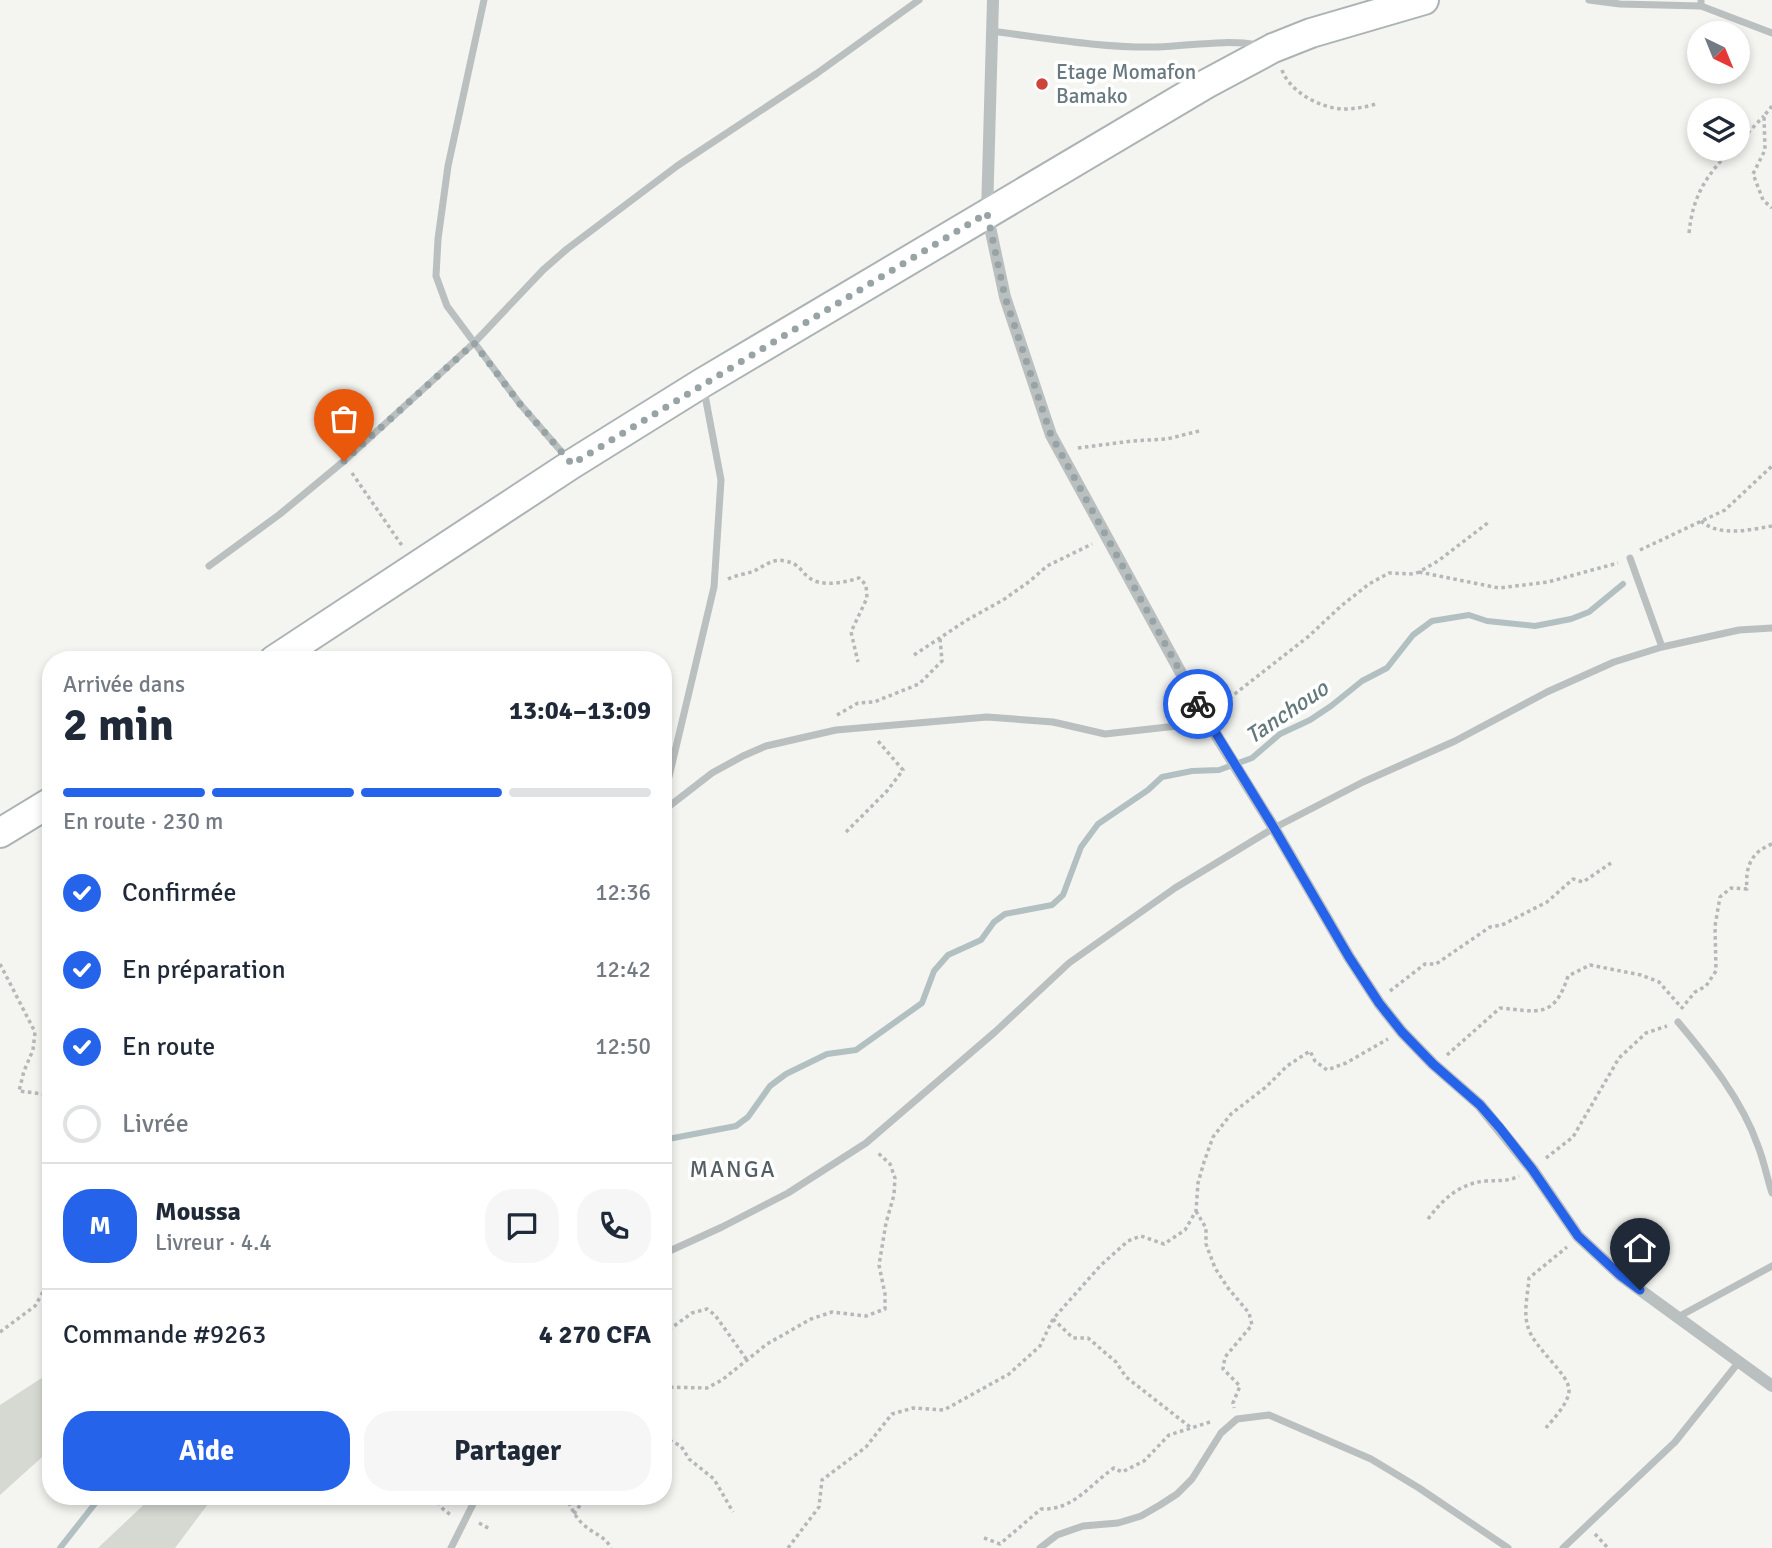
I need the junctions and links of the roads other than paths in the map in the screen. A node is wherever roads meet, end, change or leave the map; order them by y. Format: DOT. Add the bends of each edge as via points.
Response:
graph roads {
  1 [pos="484,0"];
  2 [pos="919,0"];
  3 [pos="1424,0"];
  4 [pos="1589,0"];
  5 [pos="991,1"];
  6 [pos="1701,3"];
  7 [pos="991,31"];
  8 [pos="1772,33"];
  9 [pos="1273,48"];
  10 [pos="987,213"];
  11 [pos="474,343"];
  12 [pos="702,383"];
  13 [pos="572,464"];
  14 [pos="1630,558"];
  15 [pos="209,566"];
  16 [pos="1772,628"];
  17 [pos="1662,647"];
  18 [pos="288,651"];
  19 [pos="1206,717"];
  20 [pos="672,764"];
  21 [pos="672,804"];
  22 [pos="42,807"];
  23 [pos="2,828"];
  24 [pos="1274,828"];
  25 [pos="1678,1021"];
  26 [pos="1772,1193"];
  27 [pos="672,1250"];
  28 [pos="1772,1266"];
  29 [pos="1678,1317"];
  30 [pos="1738,1363"];
  31 [pos="1772,1386"];
  32 [pos="472,1505"];
  33 [pos="451,1548"];
  34 [pos="1040,1548"];
  35 [pos="1508,1548"];
  36 [pos="1563,1548"];
  1 -- 11 [label="street" via="448,166 436,276 447,306"];
  2 -- 11 [label="street" via="611,215 543,270"];
  3 -- 9 [label="main road"];
  4 -- 6 [label="street"];
  5 -- 7 [label="street"];
  6 -- 8 [label="street"];
  7 -- 9 [label="street" via="1082,43 1156,47 1235,41"];
  7 -- 10 [label="street"];
  9 -- 10 [label="main road"];
  10 -- 12 [label="main road"];
  10 -- 19 [label="street" via="1005,297 1059,452"];
  11 -- 13 [label="street"];
  11 -- 15 [label="street" via="344,461"];
  12 -- 13 [label="main road"];
  12 -- 20 [label="street" via="721,480 714,587"];
  13 -- 18 [label="main road"];
  14 -- 17 [label="street"];
  16 -- 17 [label="street" via="1739,630"];
  17 -- 24 [label="street" via="1614,662 1548,692"];
  19 -- 21 [label="street" via="1186,725 1105,734 1053,722 987,717 836,730 743,756"];
  19 -- 24 [label="street"];
  22 -- 23 [label="main road"];
  24 -- 27 [label="street" via="1175,888 1069,963 866,1143 788,1193"];
  24 -- 29 [label="street" via="1349,957 1402,1032 1480,1105 1578,1236 1621,1276"];
  25 -- 26 [label="street" via="1740,1107 1759,1148"];
  28 -- 29 [label="street"];
  29 -- 30 [label="street"];
  30 -- 31 [label="street"];
  30 -- 36 [label="street" via="1675,1442"];
  32 -- 33 [label="street"];
  34 -- 35 [label="street" via="1057,1535 1083,1526 1118,1523 1160,1505 1192,1479 1221,1433 1237,1419 1269,1415 1371,1459"];
}
